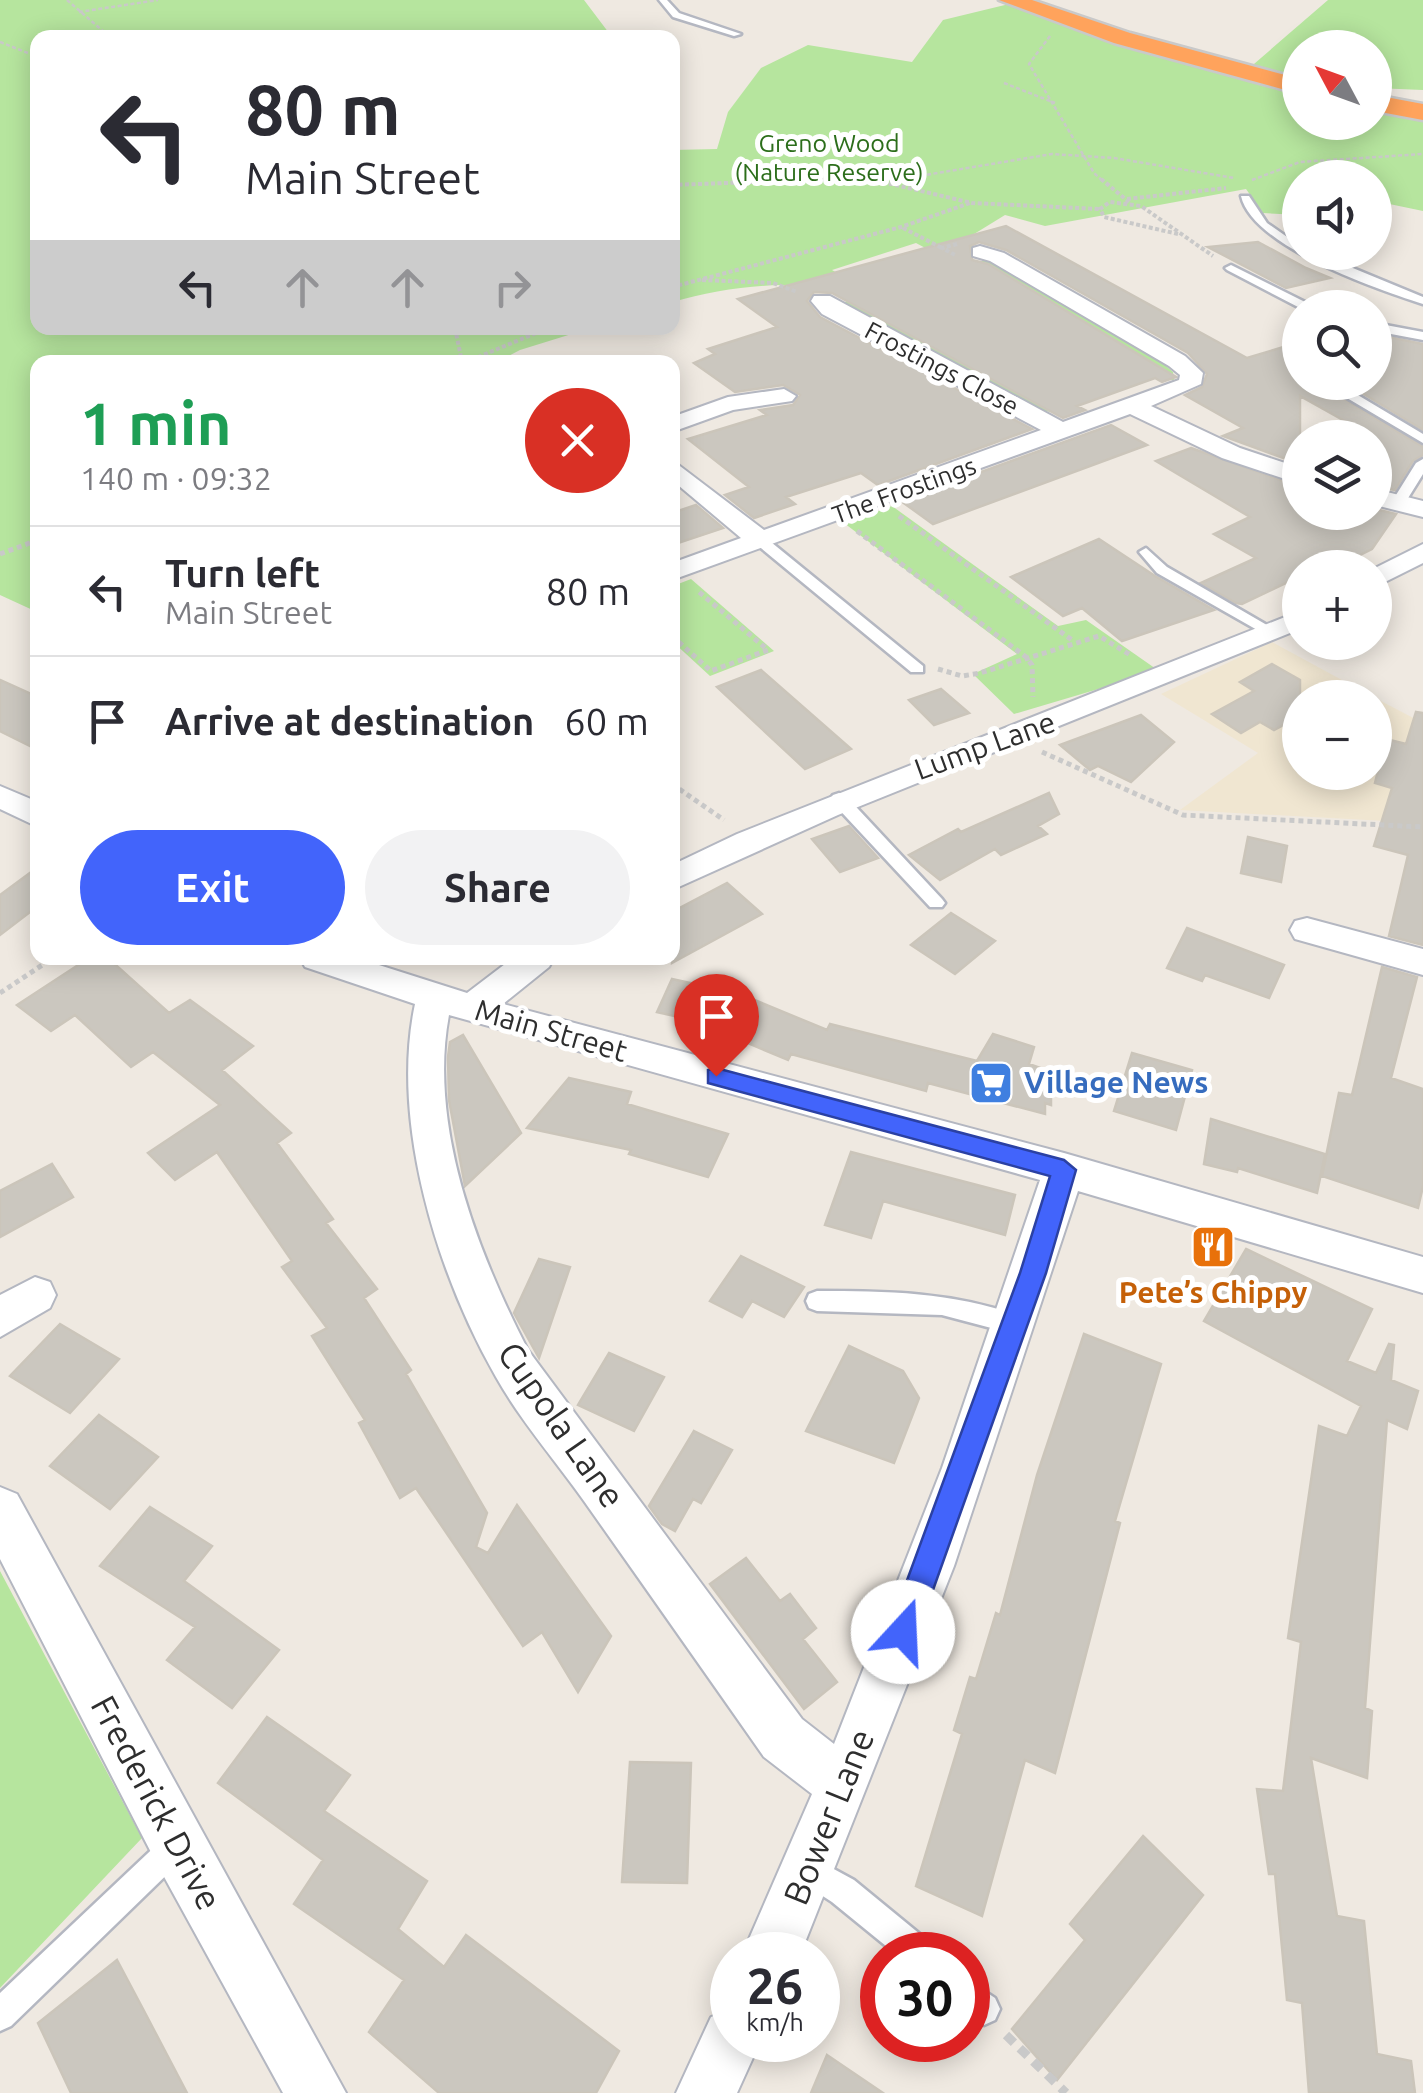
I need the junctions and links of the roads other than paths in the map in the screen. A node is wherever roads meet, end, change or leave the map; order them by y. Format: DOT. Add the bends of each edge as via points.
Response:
graph roads {
  1 [pos="663,0"];
  2 [pos="1010,0"];
  3 [pos="738,34"];
  4 [pos="1282,82"];
  5 [pos="1392,106"];
  6 [pos="1423,112"];
  7 [pos="1245,198"];
  8 [pos="1282,238"];
  9 [pos="980,252"];
  10 [pos="1231,268"];
  11 [pos="1346,270"];
  12 [pos="1282,294"];
  13 [pos="822,300"];
  14 [pos="1423,301"];
  15 [pos="1392,330"];
  16 [pos="1423,336"];
  17 [pos="784,396"];
  18 [pos="1357,400"];
  19 [pos="1135,407"];
  20 [pos="680,422"];
  21 [pos="1064,432"];
  22 [pos="1423,439"];
  23 [pos="1423,463"];
  24 [pos="1282,470"];
  25 [pos="680,473"];
  26 [pos="1399,503"];
  27 [pos="762,542"];
  28 [pos="1146,552"];
  29 [pos="1423,552"];
  30 [pos="1392,569"];
  31 [pos="680,570"];
  32 [pos="1282,627"];
  33 [pos="1270,632"];
  34 [pos="917,669"];
  35 [pos="0,796"];
  36 [pos="839,799"];
  37 [pos="30,812"];
  38 [pos="680,875"];
  39 [pos="936,902"];
  40 [pos="1307,930"];
  41 [pos="1423,962"];
  42 [pos="339,965"];
  43 [pos="523,965"];
  44 [pos="453,1004"];
  45 [pos="1064,1170"];
  46 [pos="1423,1275"];
  47 [pos="817,1301"];
  48 [pos="1014,1324"];
  49 [pos="0,1510"];
  50 [pos="843,1785"];
  51 [pos="176,1845"];
  52 [pos="808,1870"];
  53 [pos="781,1932"];
  54 [pos="893,1932"];
  55 [pos="0,2015"];
  56 [pos="721,2062"];
  57 [pos="316,2093"];
  58 [pos="706,2093"];
  1 -- 3 [label="lane" via="676,15"];
  2 -- 4 [label="highway"];
  5 -- 6 [label="highway"];
  7 -- 8 [label="lane"];
  9 -- 19 [label="street, The Frostings" via="1177,361 1192,378"];
  10 -- 12 [label="lane"];
  11 -- 14 [label="lane"];
  13 -- 21 [label="street, Frostings Close"];
  15 -- 16 [label="lane"];
  17 -- 20 [label="street" via="728,404"];
  18 -- 22 [label="lane"];
  19 -- 21 [label="street, The Frostings"];
  19 -- 24 [label="street"];
  21 -- 27 [label="street, The Frostings"];
  23 -- 26 [label="lane"];
  25 -- 27 [label="street"];
  27 -- 31 [label="street, The Frostings"];
  27 -- 34 [label="lane"];
  28 -- 33 [label="lane" via="1162,570"];
  29 -- 30 [label="street"];
  32 -- 33 [label="street, Lump Lane"];
  33 -- 36 [label="street, Lump Lane" via="1166,679"];
  35 -- 37 [label="street"];
  36 -- 38 [label="street, Lump Lane"];
  36 -- 39 [label="lane"];
  40 -- 41 [label="street"];
  42 -- 44 [label="street, Main Street"];
  43 -- 44 [label="street"];
  44 -- 45 [label="street, Main Street"];
  44 -- 50 [label="street, Cupola Lane" via="425,1041 426,1074 458,1235 498,1336 783,1738"];
  45 -- 46 [label="street, Main Street"];
  45 -- 48 [label="street, Bower Lane"];
  47 -- 48 [label="lane" via="934,1301"];
  48 -- 50 [label="street, Bower Lane"];
  49 -- 51 [label="street, Frederick Drive"];
  50 -- 52 [label="street, Bower Lane"];
  51 -- 55 [label="lane"];
  51 -- 57 [label="street, Frederick Drive"];
  52 -- 53 [label="street, Bower Lane"];
  52 -- 54 [label="lane"];
  56 -- 58 [label="street"];
}
